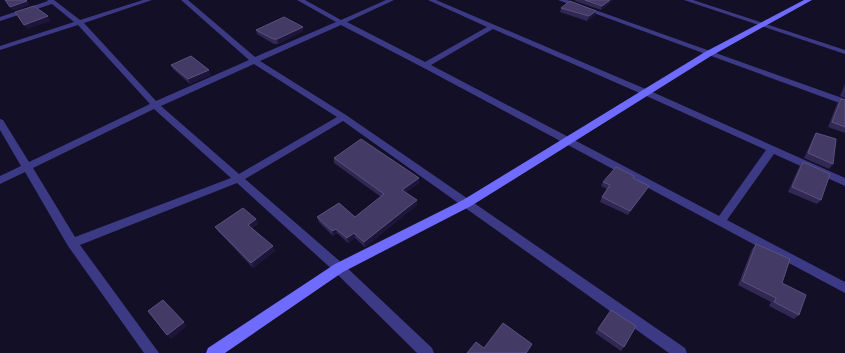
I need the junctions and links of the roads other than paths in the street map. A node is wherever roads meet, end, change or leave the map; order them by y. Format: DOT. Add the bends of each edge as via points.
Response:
graph roads {
  1 [pos="149,0"];
  2 [pos="184,0"];
  3 [pos="300,0"];
  4 [pos="391,0"];
  5 [pos="431,0"];
  6 [pos="561,0"];
  7 [pos="687,0"];
  8 [pos="809,0"];
  9 [pos="51,1"];
  10 [pos="0,19"];
  11 [pos="79,22"];
  12 [pos="341,22"];
  13 [pos="765,25"];
  14 [pos="493,26"];
  15 [pos="0,48"];
  16 [pos="845,52"];
  17 [pos="708,54"];
  18 [pos="255,61"];
  19 [pos="426,65"];
  20 [pos="645,92"];
  21 [pos="845,102"];
  22 [pos="155,106"];
  23 [pos="344,117"];
  24 [pos="0,122"];
  25 [pos="568,141"];
  26 [pos="772,149"];
  27 [pos="28,168"];
  28 [pos="238,179"];
  29 [pos="0,180"];
  30 [pos="845,182"];
  31 [pos="467,203"];
  32 [pos="720,222"];
  33 [pos="72,243"];
  34 [pos="339,268"];
  35 [pos="844,285"];
  36 [pos="152,353"];
  37 [pos="213,353"];
  38 [pos="427,353"];
  39 [pos="680,353"];
  1 -- 11 [label="street"];
  2 -- 18 [label="street"];
  3 -- 12 [label="street"];
  4 -- 12 [label="street"];
  5 -- 14 [label="street"];
  6 -- 17 [label="street"];
  7 -- 13 [label="street"];
  8 -- 13 [label="street"];
  9 -- 10 [label="street"];
  9 -- 11 [label="street"];
  11 -- 15 [label="street"];
  11 -- 22 [label="street"];
  12 -- 18 [label="street"];
  12 -- 19 [label="street"];
  13 -- 16 [label="street"];
  13 -- 17 [label="street"];
  14 -- 19 [label="street"];
  14 -- 20 [label="street"];
  17 -- 20 [label="street"];
  17 -- 21 [label="street"];
  18 -- 22 [label="street"];
  18 -- 23 [label="street"];
  19 -- 25 [label="street"];
  20 -- 25 [label="street"];
  20 -- 26 [label="street"];
  22 -- 27 [label="street"];
  22 -- 28 [label="street"];
  23 -- 28 [label="street"];
  23 -- 31 [label="street"];
  24 -- 27 [label="street"];
  25 -- 31 [label="street"];
  25 -- 32 [label="street"];
  26 -- 30 [label="street"];
  26 -- 32 [label="street"];
  27 -- 29 [label="street"];
  27 -- 33 [label="street"];
  28 -- 33 [label="street"];
  28 -- 34 [label="street"];
  31 -- 34 [label="street"];
  31 -- 39 [label="street"];
  32 -- 35 [label="street"];
  33 -- 36 [label="street"];
  34 -- 37 [label="street"];
  34 -- 38 [label="street"];
}
